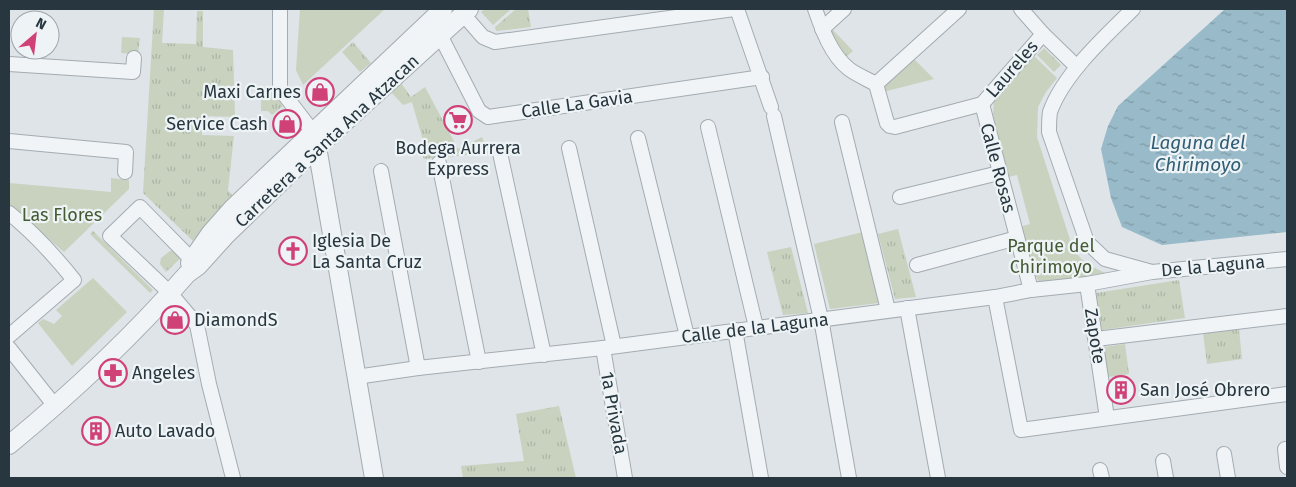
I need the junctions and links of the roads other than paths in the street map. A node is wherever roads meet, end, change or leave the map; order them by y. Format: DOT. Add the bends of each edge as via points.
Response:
graph roads {
  1 [pos="280,9"];
  2 [pos="443,9"];
  3 [pos="736,9"];
  4 [pos="815,9"];
  5 [pos="844,9"];
  6 [pos="959,9"];
  7 [pos="1021,9"];
  8 [pos="1132,9"];
  9 [pos="466,11"];
  10 [pos="822,29"];
  11 [pos="1043,34"];
  12 [pos="440,35"];
  13 [pos="134,58"];
  14 [pos="9,64"];
  15 [pos="1077,67"];
  16 [pos="762,78"];
  17 [pos="876,84"];
  18 [pos="982,104"];
  19 [pos="842,122"];
  20 [pos="708,127"];
  21 [pos="638,138"];
  22 [pos="315,140"];
  23 [pos="9,141"];
  24 [pos="568,148"];
  25 [pos="500,153"];
  26 [pos="439,163"];
  27 [pos="381,171"];
  28 [pos="125,172"];
  29 [pos="291,172"];
  30 [pos="999,173"];
  31 [pos="323,185"];
  32 [pos="900,197"];
  33 [pos="9,213"];
  34 [pos="1017,238"];
  35 [pos="1287,259"];
  36 [pos="917,265"];
  37 [pos="192,266"];
  38 [pos="1152,272"];
  39 [pos="1087,284"];
  40 [pos="1031,290"];
  41 [pos="170,293"];
  42 [pos="995,297"];
  43 [pos="907,308"];
  44 [pos="888,310"];
  45 [pos="1287,316"];
  46 [pos="822,320"];
  47 [pos="756,327"];
  48 [pos="735,330"];
  49 [pos="9,336"];
  50 [pos="686,336"];
  51 [pos="1096,339"];
  52 [pos="608,347"];
  53 [pos="9,348"];
  54 [pos="544,355"];
  55 [pos="479,362"];
  56 [pos="418,368"];
  57 [pos="356,377"];
  58 [pos="1287,394"];
  59 [pos="54,406"];
  60 [pos="1107,418"];
  61 [pos="9,446"];
  62 [pos="1285,449"];
  63 [pos="1224,454"];
  64 [pos="1163,460"];
  65 [pos="1287,466"];
  66 [pos="232,478"];
  67 [pos="374,478"];
  68 [pos="625,478"];
  69 [pos="761,478"];
  70 [pos="849,478"];
  71 [pos="938,478"];
  72 [pos="1166,478"];
  73 [pos="1228,478"];
  1 -- 22 [label="street" via="280,90"];
  2 -- 22 [label="street, Carretera a Santa Ana Atzacan"];
  3 -- 9 [label="street" via="495,42 483,37"];
  3 -- 16 [label="street"];
  4 -- 10 [label="street"];
  5 -- 10 [label="street"];
  6 -- 17 [label="street"];
  7 -- 11 [label="street"];
  8 -- 15 [label="street, De la Laguna"];
  9 -- 12 [label="street, Carretera a Santa Ana Atzacan"];
  10 -- 17 [label="street" via="849,69"];
  11 -- 15 [label="street"];
  11 -- 18 [label="street, Laureles"];
  12 -- 16 [label="street, Calle La Gavia" via="479,111 488,117"];
  12 -- 22 [label="street, Carretera a Santa Ana Atzacan"];
  13 -- 14 [label="street" via="133,72"];
  15 -- 38 [label="street, De la Laguna" via="1050,114 1049,132 1087,242 1105,260"];
  16 -- 46 [label="street"];
  17 -- 18 [label="street" via="887,123 895,127"];
  18 -- 30 [label="street, Calle Rosas"];
  19 -- 44 [label="street"];
  20 -- 47 [label="street"];
  21 -- 50 [label="street"];
  22 -- 29 [label="street, Carretera a Santa Ana Atzacan"];
  22 -- 31 [label="street"];
  22 -- 37 [label="street, Carretera a Santa Ana Atzacan" via="224,217"];
  23 -- 28 [label="street" via="126,152"];
  24 -- 52 [label="street, 1a Privada"];
  25 -- 54 [label="street"];
  26 -- 55 [label="street"];
  27 -- 56 [label="street"];
  29 -- 31 [label="street" via="300,168 315,171"];
  29 -- 37 [label="street, Carretera a Santa Ana Atzacan"];
  30 -- 32 [label="street"];
  30 -- 34 [label="street, Calle Rosas"];
  31 -- 57 [label="street"];
  33 -- 49 [label="street" via="55,256 74,280"];
  34 -- 36 [label="street"];
  34 -- 40 [label="street, Calle Rosas"];
  35 -- 38 [label="street, De la Laguna"];
  37 -- 41 [label="street, Carretera a Santa Ana Atzacan"];
  37 -- 41 [label="street" via="140,208 110,236"];
  38 -- 39 [label="street, Calle de la Laguna"];
  39 -- 40 [label="street, Calle de la Laguna"];
  39 -- 51 [label="street, Zapote"];
  40 -- 42 [label="street, Calle de la Laguna"];
  41 -- 59 [label="street, Carretera a Santa Ana Atzacan"];
  41 -- 66 [label="street" via="196,325"];
  42 -- 43 [label="street, Calle de la Laguna"];
  42 -- 60 [label="street" via="1021,430"];
  43 -- 44 [label="street, Calle de la Laguna"];
  43 -- 71 [label="street"];
  44 -- 46 [label="street, Calle de la Laguna"];
  45 -- 51 [label="street"];
  46 -- 47 [label="street, Calle de la Laguna"];
  46 -- 70 [label="street"];
  47 -- 48 [label="street, Calle de la Laguna"];
  48 -- 50 [label="street, Calle de la Laguna"];
  48 -- 69 [label="street"];
  50 -- 52 [label="street, Calle de la Laguna"];
  51 -- 60 [label="street, Zapote"];
  52 -- 54 [label="street, Calle de la Laguna"];
  52 -- 68 [label="street, 1a Privada"];
  53 -- 59 [label="street"];
  54 -- 55 [label="street, Calle de la Laguna"];
  55 -- 56 [label="street, Calle de la Laguna"];
  56 -- 57 [label="street, Calle de la Laguna"];
  57 -- 67 [label="street"];
  58 -- 60 [label="street"];
  59 -- 61 [label="street, Carretera a Santa Ana Atzacan"];
  62 -- 65 [label="street"];
  63 -- 73 [label="street"];
  64 -- 72 [label="street"];
}
